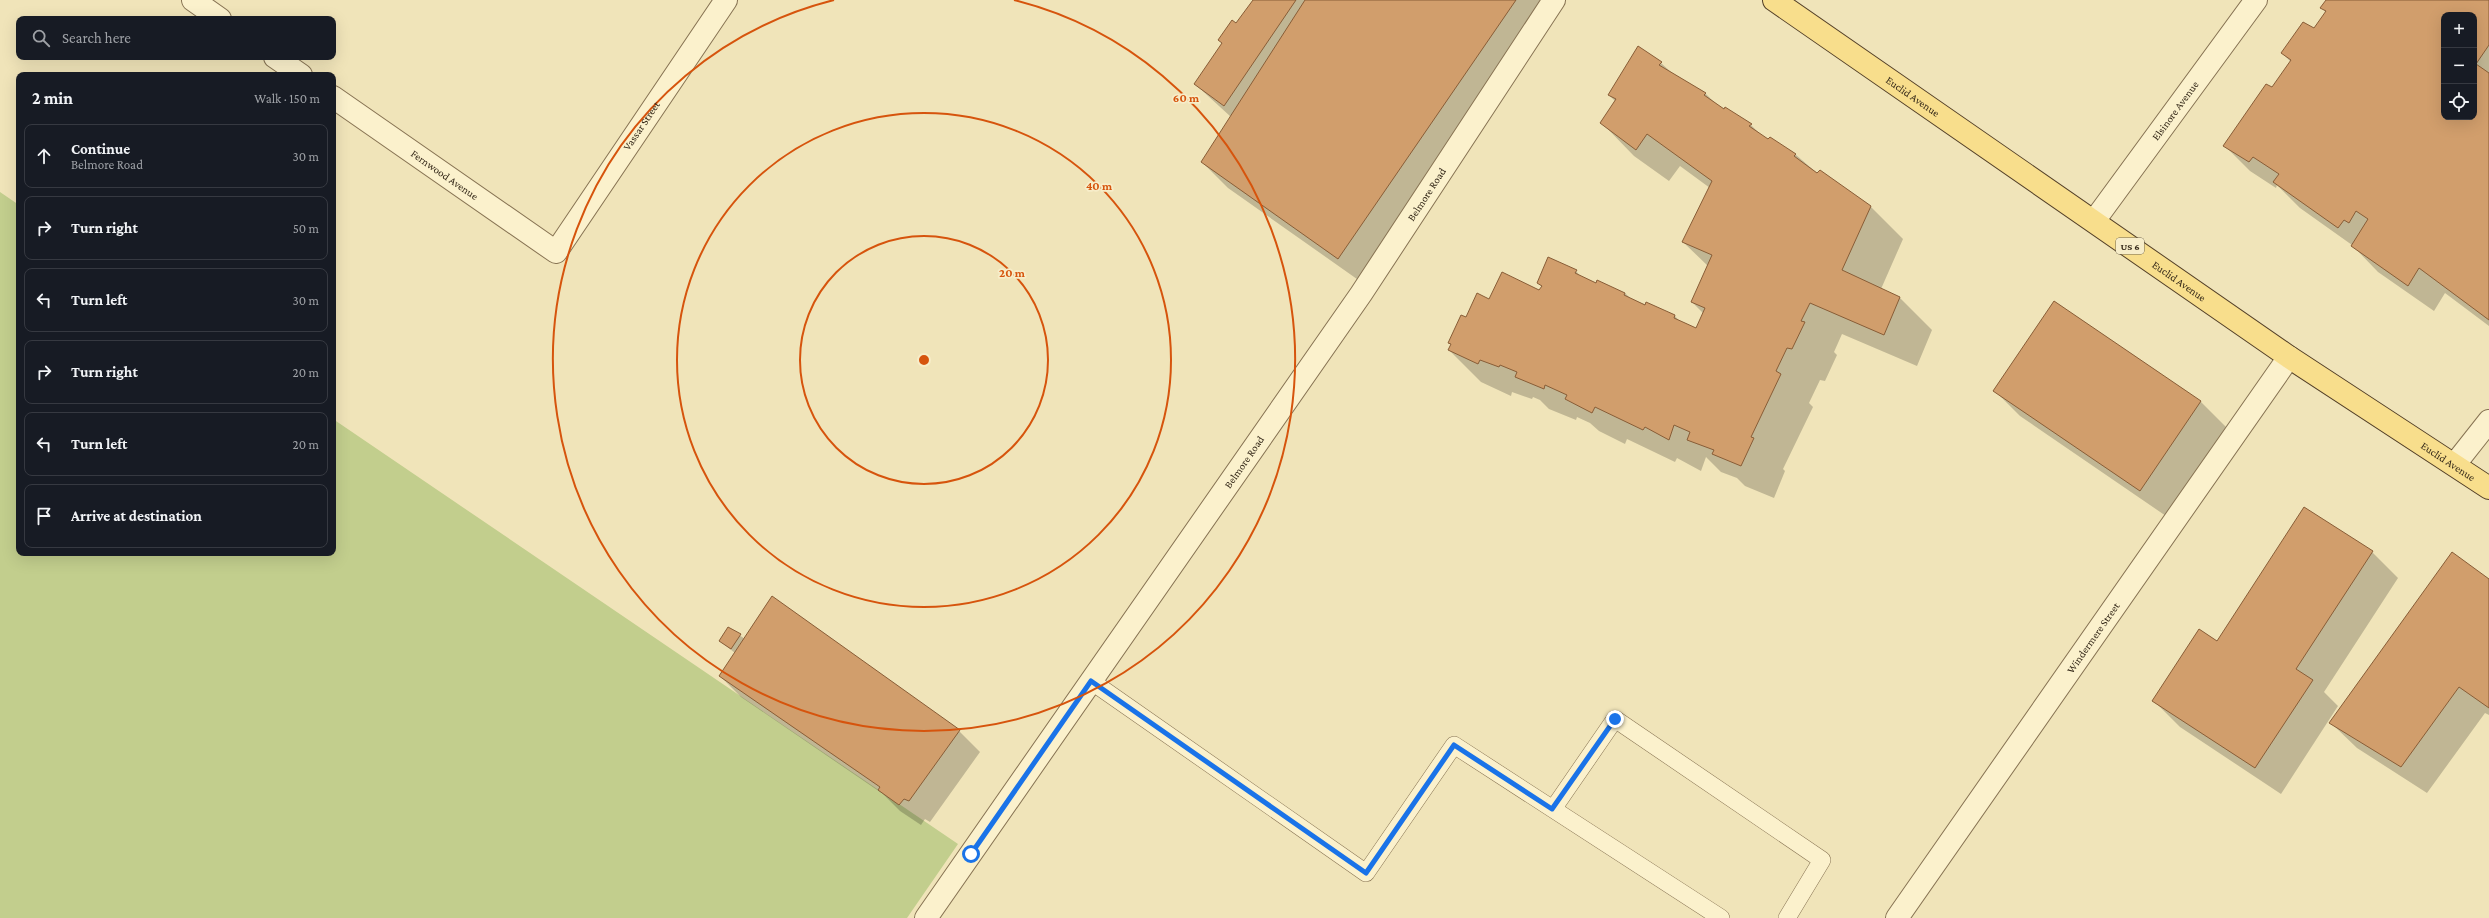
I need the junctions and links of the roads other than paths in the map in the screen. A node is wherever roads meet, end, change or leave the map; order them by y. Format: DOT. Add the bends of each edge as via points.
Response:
graph roads {
  1 [pos="193,0"];
  2 [pos="726,0"];
  3 [pos="1554,0"];
  4 [pos="1774,0"];
  5 [pos="2256,0"];
  6 [pos="216,16"];
  7 [pos="279,60"];
  8 [pos="297,72"];
  9 [pos="336,99"];
  10 [pos="2094,221"];
  11 [pos="556,252"];
  12 [pos="2289,357"];
  13 [pos="2489,421"];
  14 [pos="2455,464"];
  15 [pos="2489,488"];
  16 [pos="1091,681"];
  17 [pos="1552,809"];
  18 [pos="926,918"];
  19 [pos="1721,918"];
  20 [pos="1787,918"];
  21 [pos="1897,918"];
  1 -- 6 [label="street"];
  2 -- 11 [label="street, Vassar Street"];
  3 -- 16 [label="street, Belmore Road" via="1360,294"];
  4 -- 10 [label="main road, Euclid Avenue / US 6"];
  5 -- 10 [label="street, Elsinore Avenue"];
  7 -- 8 [label="street"];
  9 -- 11 [label="street, Fernwood Avenue"];
  10 -- 12 [label="main road, Euclid Avenue / US 6"];
  12 -- 14 [label="main road, Euclid Avenue / US 6"];
  12 -- 21 [label="street, Windermere Street"];
  13 -- 14 [label="street"];
  14 -- 15 [label="main road, Euclid Avenue / US 6"];
  16 -- 17 [label="lane" via="1366,873 1454,745"];
  16 -- 18 [label="street, Belmore Road"];
  17 -- 19 [label="lane"];
  17 -- 20 [label="lane" via="1615,719 1822,860"];
}
